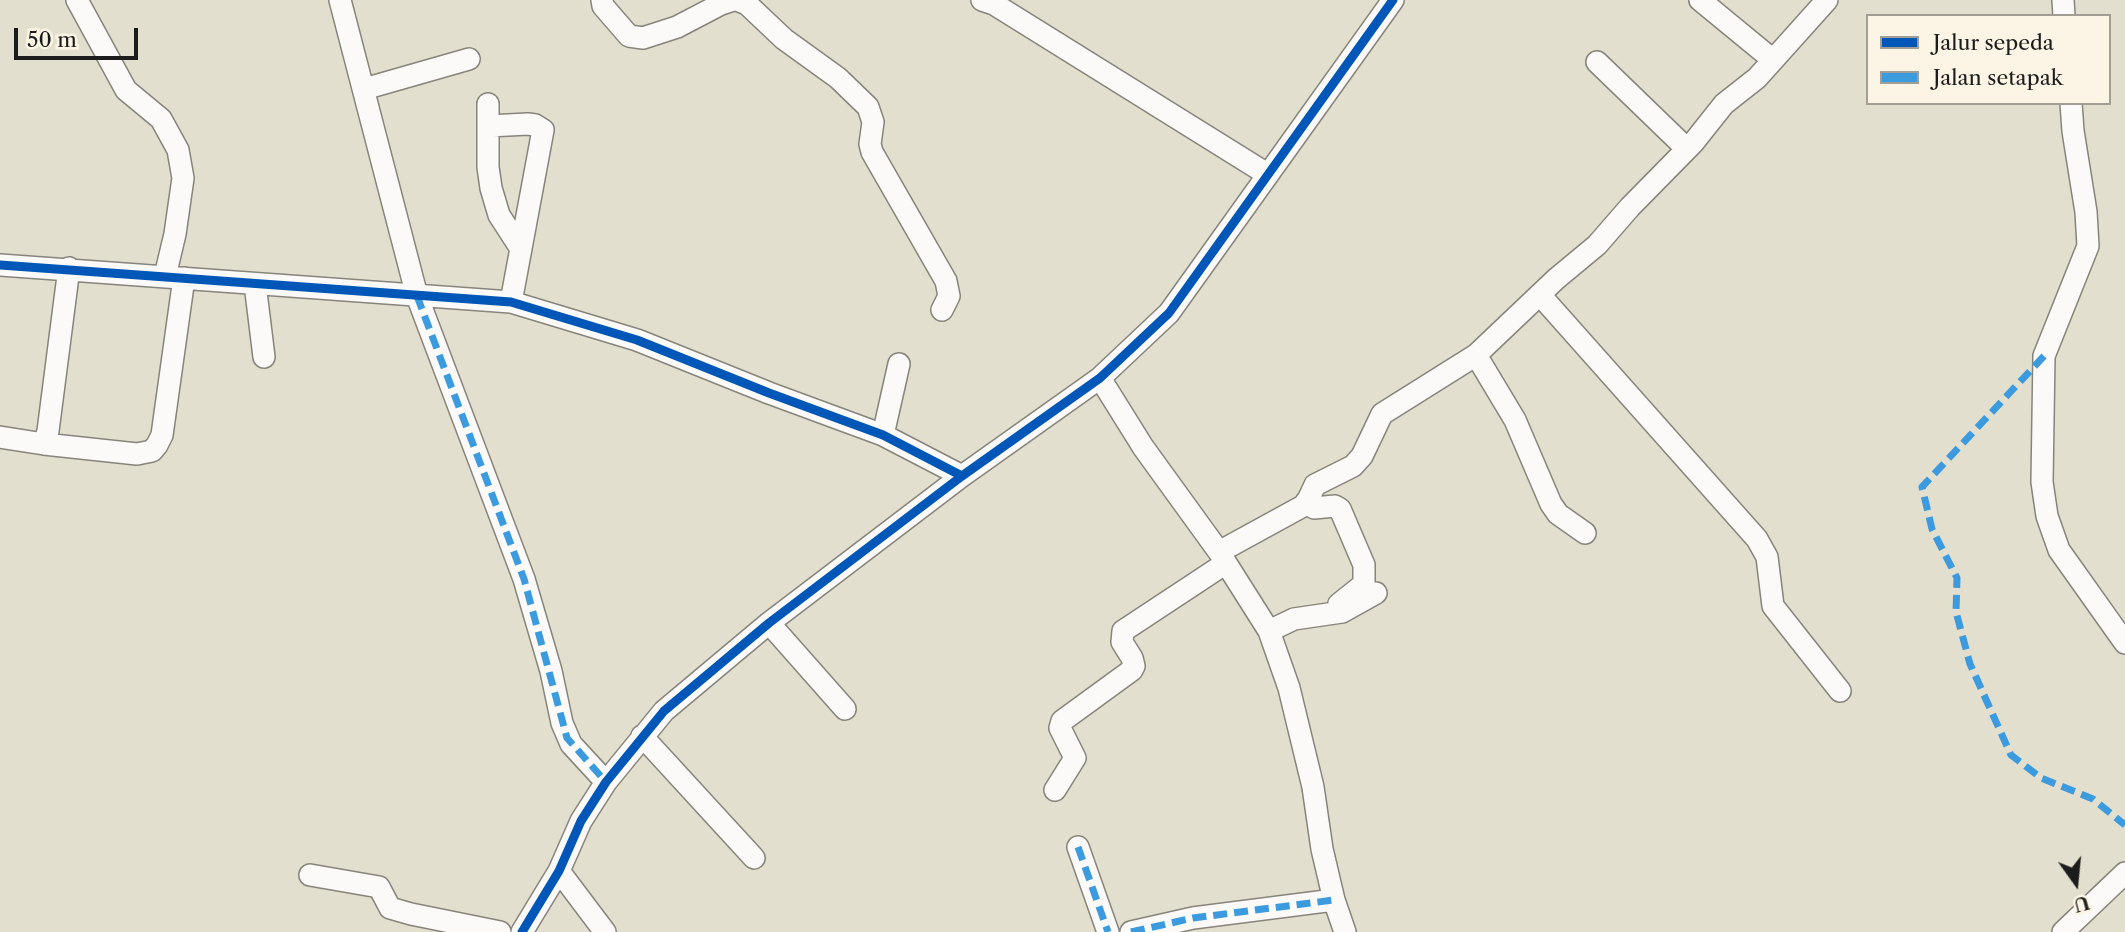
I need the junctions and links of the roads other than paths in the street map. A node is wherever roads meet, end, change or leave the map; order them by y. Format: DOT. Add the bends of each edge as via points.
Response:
graph roads {
  1 [pos="77,0"];
  2 [pos="340,0"];
  3 [pos="602,0"];
  4 [pos="735,0"];
  5 [pos="982,0"];
  6 [pos="1393,0"];
  7 [pos="1700,0"];
  8 [pos="1827,0"];
  9 [pos="469,59"];
  10 [pos="1773,60"];
  11 [pos="1597,62"];
  12 [pos="364,89"];
  13 [pos="488,103"];
  14 [pos="2071,105"];
  15 [pos="488,127"];
  16 [pos="1687,149"];
  17 [pos="1267,174"];
  18 [pos="521,249"];
  19 [pos="0,265"];
  20 [pos="69,268"];
  21 [pos="174,277"];
  22 [pos="255,284"];
  23 [pos="418,296"];
  24 [pos="1541,296"];
  25 [pos="511,302"];
  26 [pos="942,310"];
  27 [pos="1476,355"];
  28 [pos="264,357"];
  29 [pos="899,364"];
  30 [pos="1100,378"];
  31 [pos="883,435"];
  32 [pos="0,437"];
  33 [pos="44,444"];
  34 [pos="962,476"];
  35 [pos="1306,502"];
  36 [pos="1585,533"];
  37 [pos="1222,558"];
  38 [pos="1376,593"];
  39 [pos="1342,612"];
  40 [pos="769,623"];
  41 [pos="1269,631"];
  42 [pos="2125,643"];
  43 [pos="1840,691"];
  44 [pos="845,709"];
  45 [pos="642,736"];
  46 [pos="606,782"];
  47 [pos="1055,790"];
  48 [pos="1078,847"];
  49 [pos="754,858"];
  50 [pos="559,871"];
  51 [pos="2125,873"];
  52 [pos="310,875"];
  53 [pos="1334,900"];
  54 [pos="2069,930"];
  55 [pos="500,932"];
  56 [pos="522,932"];
  57 [pos="605,932"];
  58 [pos="1108,932"];
  59 [pos="1131,932"];
  60 [pos="1345,932"];
  1 -- 21 [label="street" via="126,90 161,118 178,150 183,178"];
  2 -- 12 [label="street"];
  3 -- 4 [label="street" via="629,36 643,38"];
  4 -- 26 [label="street" via="747,4 868,107 873,122 872,152 946,281 949,296"];
  5 -- 17 [label="street"];
  6 -- 17 [label="street"];
  7 -- 10 [label="street"];
  8 -- 10 [label="street"];
  9 -- 12 [label="street"];
  10 -- 16 [label="street" via="1724,104"];
  11 -- 16 [label="street"];
  12 -- 23 [label="street"];
  13 -- 15 [label="street"];
  14 -- 42 [label="street" via="2088,246 2045,356 2042,482 2059,550"];
  15 -- 18 [label="street" via="494,202"];
  15 -- 18 [label="street" via="528,124 543,130"];
  16 -- 24 [label="street" via="1597,245"];
  17 -- 30 [label="street" via="1169,313"];
  18 -- 25 [label="street"];
  19 -- 20 [label="street"];
  20 -- 21 [label="street"];
  20 -- 33 [label="street"];
  21 -- 22 [label="street"];
  21 -- 33 [label="street" via="162,435 157,445 137,454"];
  22 -- 23 [label="street"];
  22 -- 28 [label="street"];
  23 -- 25 [label="street"];
  23 -- 46 [label="street" via="524,579 567,738"];
  24 -- 27 [label="street"];
  24 -- 43 [label="street" via="1757,538 1767,557 1773,606"];
  25 -- 31 [label="street" via="637,340"];
  27 -- 35 [label="street" via="1382,414 1362,456 1353,466 1315,485"];
  27 -- 36 [label="street" via="1515,420 1551,504"];
  29 -- 31 [label="street"];
  30 -- 34 [label="street"];
  30 -- 37 [label="street"];
  31 -- 34 [label="street"];
  32 -- 33 [label="street"];
  34 -- 40 [label="street"];
  35 -- 37 [label="street"];
  35 -- 39 [label="street" via="1314,508 1340,509 1364,565 1364,584 1339,604"];
  37 -- 41 [label="street"];
  37 -- 47 [label="street" via="1123,631 1122,642 1134,666 1062,721 1060,728 1075,758"];
  38 -- 39 [label="street"];
  39 -- 41 [label="street" via="1294,619"];
  40 -- 44 [label="street"];
  40 -- 45 [label="street" via="664,711"];
  41 -- 53 [label="street" via="1289,688"];
  45 -- 46 [label="street"];
  45 -- 49 [label="street"];
  46 -- 50 [label="street"];
  48 -- 58 [label="street"];
  50 -- 56 [label="street"];
  50 -- 57 [label="street"];
  51 -- 54 [label="street"];
  52 -- 55 [label="street" via="379,887 390,908"];
  53 -- 59 [label="street" via="1193,918"];
  53 -- 60 [label="street"];
}
